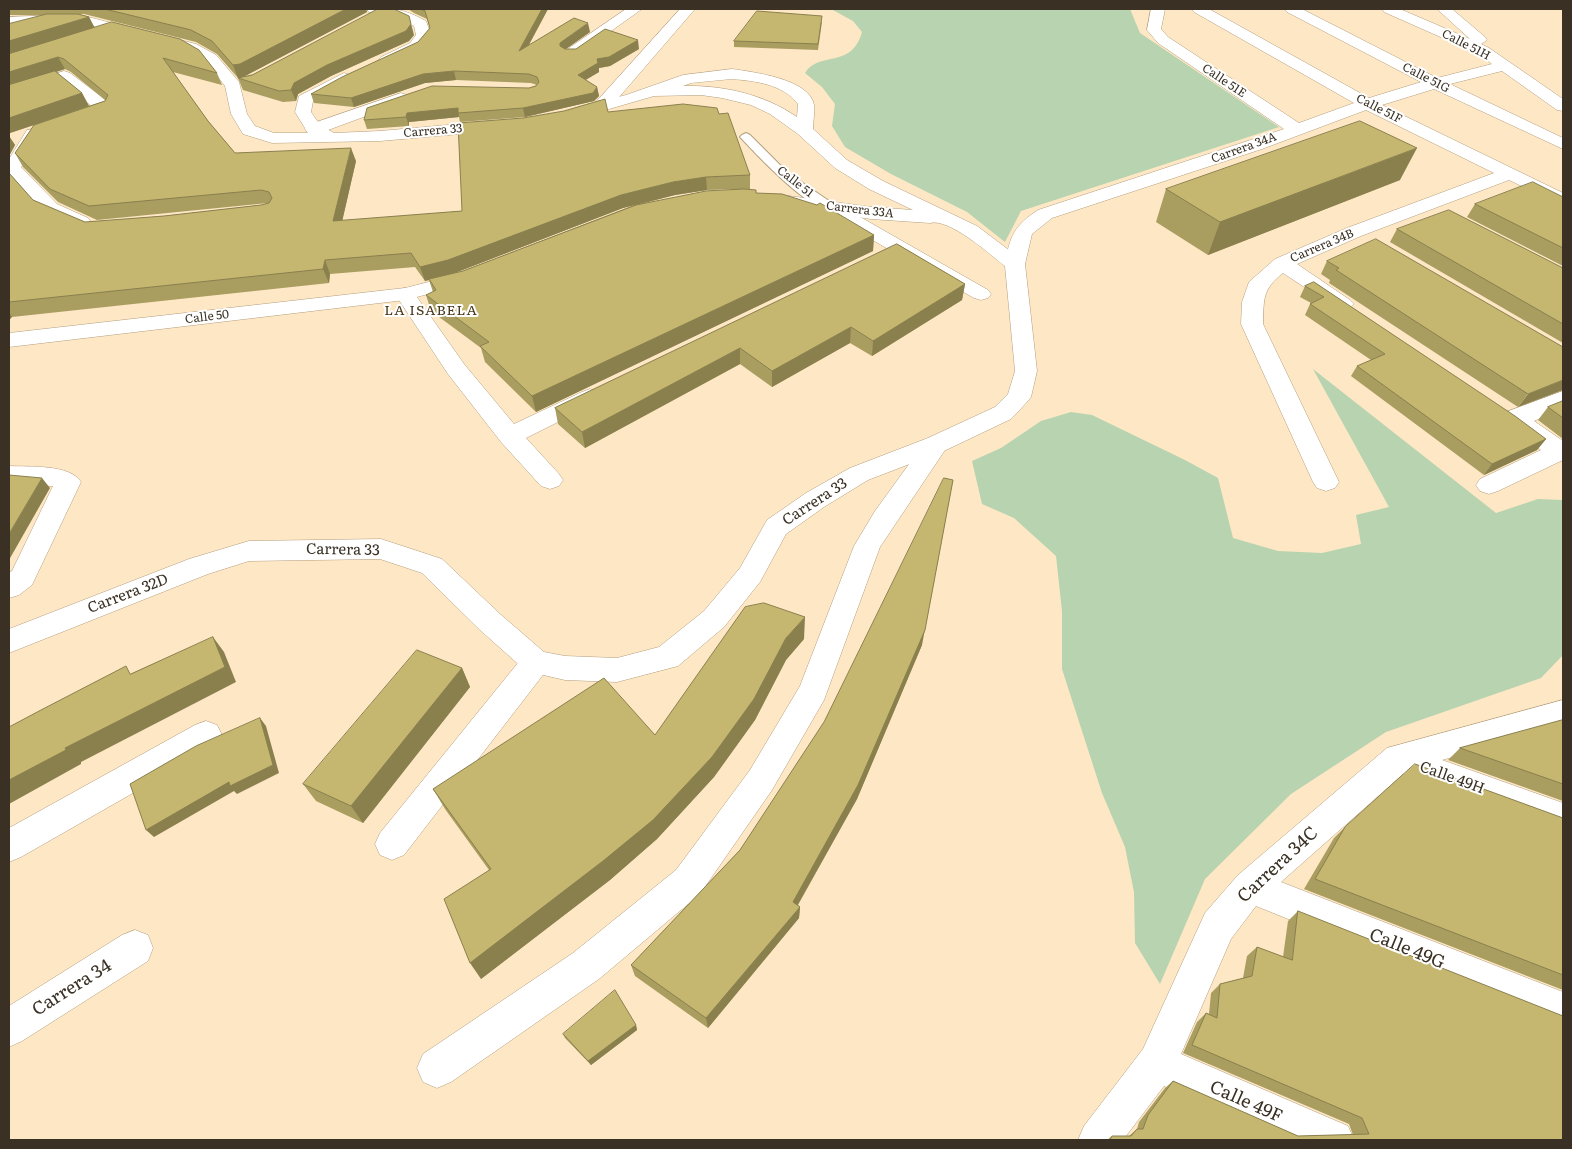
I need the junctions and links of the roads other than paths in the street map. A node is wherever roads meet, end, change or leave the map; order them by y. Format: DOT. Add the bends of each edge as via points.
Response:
graph roads {
  1 [pos="634,9"];
  2 [pos="688,9"];
  3 [pos="1158,9"];
  4 [pos="1199,9"];
  5 [pos="1292,9"];
  6 [pos="1389,9"];
  7 [pos="1444,9"];
  8 [pos="375,13"];
  9 [pos="56,19"];
  10 [pos="9,20"];
  11 [pos="118,28"];
  12 [pos="9,32"];
  13 [pos="91,36"];
  14 [pos="1484,51"];
  15 [pos="571,53"];
  16 [pos="374,66"];
  17 [pos="1504,66"];
  18 [pos="356,73"];
  19 [pos="732,74"];
  20 [pos="766,78"];
  21 [pos="250,82"];
  22 [pos="1435,83"];
  23 [pos="233,85"];
  24 [pos="650,91"];
  25 [pos="416,93"];
  26 [pos="9,94"];
  27 [pos="730,94"];
  28 [pos="1367,104"];
  29 [pos="602,106"];
  30 [pos="1563,106"];
  31 [pos="87,115"];
  32 [pos="551,120"];
  33 [pos="515,125"];
  34 [pos="51,128"];
  35 [pos="314,129"];
  36 [pos="804,130"];
  37 [pos="1296,130"];
  38 [pos="33,134"];
  39 [pos="746,137"];
  40 [pos="331,138"];
  41 [pos="9,142"];
  42 [pos="1563,144"];
  43 [pos="1509,174"];
  44 [pos="772,200"];
  45 [pos="1563,200"];
  46 [pos="1426,205"];
  47 [pos="826,206"];
  48 [pos="944,218"];
  49 [pos="1452,218"];
  50 [pos="94,228"];
  51 [pos="1354,232"];
  52 [pos="1379,247"];
  53 [pos="1282,263"];
  54 [pos="1015,264"];
  55 [pos="487,270"];
  56 [pos="405,294"];
  57 [pos="981,294"];
  58 [pos="1363,317"];
  59 [pos="9,340"];
  60 [pos="607,389"];
  61 [pos="1563,399"];
  62 [pos="510,436"];
  63 [pos="937,444"];
  64 [pos="9,475"];
  65 [pos="550,480"];
  66 [pos="1326,482"];
  67 [pos="1489,485"];
  68 [pos="249,551"];
  69 [pos="16,582"];
  70 [pos="9,641"];
  71 [pos="536,662"];
  72 [pos="1563,713"];
  73 [pos="206,735"];
  74 [pos="1398,758"];
  75 [pos="1563,818"];
  76 [pos="392,844"];
  77 [pos="9,846"];
  78 [pos="1250,886"];
  79 [pos="135,948"];
  80 [pos="1563,1011"];
  81 [pos="9,1028"];
  82 [pos="1157,1063"];
  83 [pos="437,1068"];
  84 [pos="1098,1140"];
  85 [pos="1334,1140"];
  1 -- 15 [label="street"];
  2 -- 29 [label="street"];
  3 -- 37 [label="street, Calle 51E" via="1154,30 1163,40"];
  4 -- 28 [label="street, Calle 51F"];
  5 -- 22 [label="street, Calle 51G"];
  6 -- 14 [label="street, Calle 51H"];
  7 -- 14 [label="street" via="1488,47"];
  8 -- 16 [label="street" via="402,14 421,24 424,35 415,46"];
  9 -- 10 [label="street"];
  9 -- 11 [label="street" via="84,20"];
  9 -- 12 [label="street"];
  11 -- 13 [label="street"];
  11 -- 23 [label="street" via="191,47 211,58"];
  14 -- 17 [label="street, Calle 51H"];
  17 -- 22 [label="street, Carrera 34A"];
  17 -- 30 [label="street, Calle 51H"];
  18 -- 35 [label="street" via="305,99 303,112"];
  19 -- 20 [label="street"];
  19 -- 24 [label="street" via="689,78"];
  19 -- 27 [label="street" via="716,83 717,88"];
  20 -- 27 [label="street" via="768,84 751,95"];
  20 -- 36 [label="street" via="798,93 806,104"];
  21 -- 23 [label="street"];
  22 -- 28 [label="street, Carrera 34A"];
  22 -- 42 [label="street, Calle 51G"];
  23 -- 40 [label="street, Carrera 33" via="239,114 250,130 272,138"];
  24 -- 27 [label="street" via="683,89"];
  24 -- 29 [label="street"];
  25 -- 35 [label="street"];
  26 -- 31 [label="street" via="64,76 105,108"];
  27 -- 36 [label="street" via="776,110"];
  28 -- 37 [label="street, Carrera 34A"];
  28 -- 43 [label="street, Calle 51F"];
  29 -- 32 [label="street"];
  33 -- 40 [label="street, Carrera 33"];
  34 -- 38 [label="street"];
  35 -- 40 [label="street"];
  36 -- 48 [label="street" via="841,164"];
  37 -- 54 [label="street, Carrera 34A" via="1045,214 1020,234"];
  38 -- 41 [label="street"];
  38 -- 50 [label="street" via="12,168 50,208"];
  39 -- 47 [label="lane, Calle 51" via="784,176"];
  43 -- 45 [label="street, Calle 51F"];
  43 -- 46 [label="street, Carrera 34B"];
  44 -- 47 [label="street, Carrera 33A"];
  46 -- 49 [label="street"];
  46 -- 51 [label="street, Carrera 34B"];
  47 -- 48 [label="street, Carrera 33A"];
  47 -- 57 [label="street, Calle 51" via="890,252"];
  48 -- 54 [label="street" via="970,230"];
  51 -- 52 [label="street"];
  51 -- 53 [label="street, Carrera 34B"];
  53 -- 58 [label="street"];
  53 -- 66 [label="street, Carrera 34B" via="1259,282 1252,302 1252,324"];
  54 -- 63 [label="street, Carrera 33" via="1026,371 1019,397 1003,414"];
  55 -- 56 [label="street, Calle 50" via="460,281"];
  56 -- 59 [label="street, Calle 50"];
  56 -- 62 [label="street" via="456,369"];
  60 -- 62 [label="street"];
  61 -- 67 [label="street" via="1508,414 1560,451"];
  62 -- 65 [label="street"];
  63 -- 71 [label="street, Carrera 33" via="859,474 776,527 750,575 714,619 668,657 617,670 565,668"];
  63 -- 83 [label="street" via="867,546 813,691 761,780 688,882 586,966"];
  64 -- 69 [label="street" via="60,478 68,482"];
  68 -- 70 [label="street, Carrera 32D" via="200,566"];
  68 -- 71 [label="street, Carrera 33" via="381,549 432,566"];
  71 -- 76 [label="street"];
  72 -- 74 [label="street, Carrera 34C"];
  73 -- 77 [label="street"];
  74 -- 75 [label="street, Calle 49H"];
  74 -- 78 [label="street, Carrera 34C"];
  78 -- 80 [label="street, Calle 49G"];
  78 -- 82 [label="street, Carrera 34C" via="1218,926"];
  79 -- 81 [label="street, Carrera 34"];
  82 -- 84 [label="street, Carrera 34C"];
  82 -- 85 [label="street, Calle 49F"];
}
